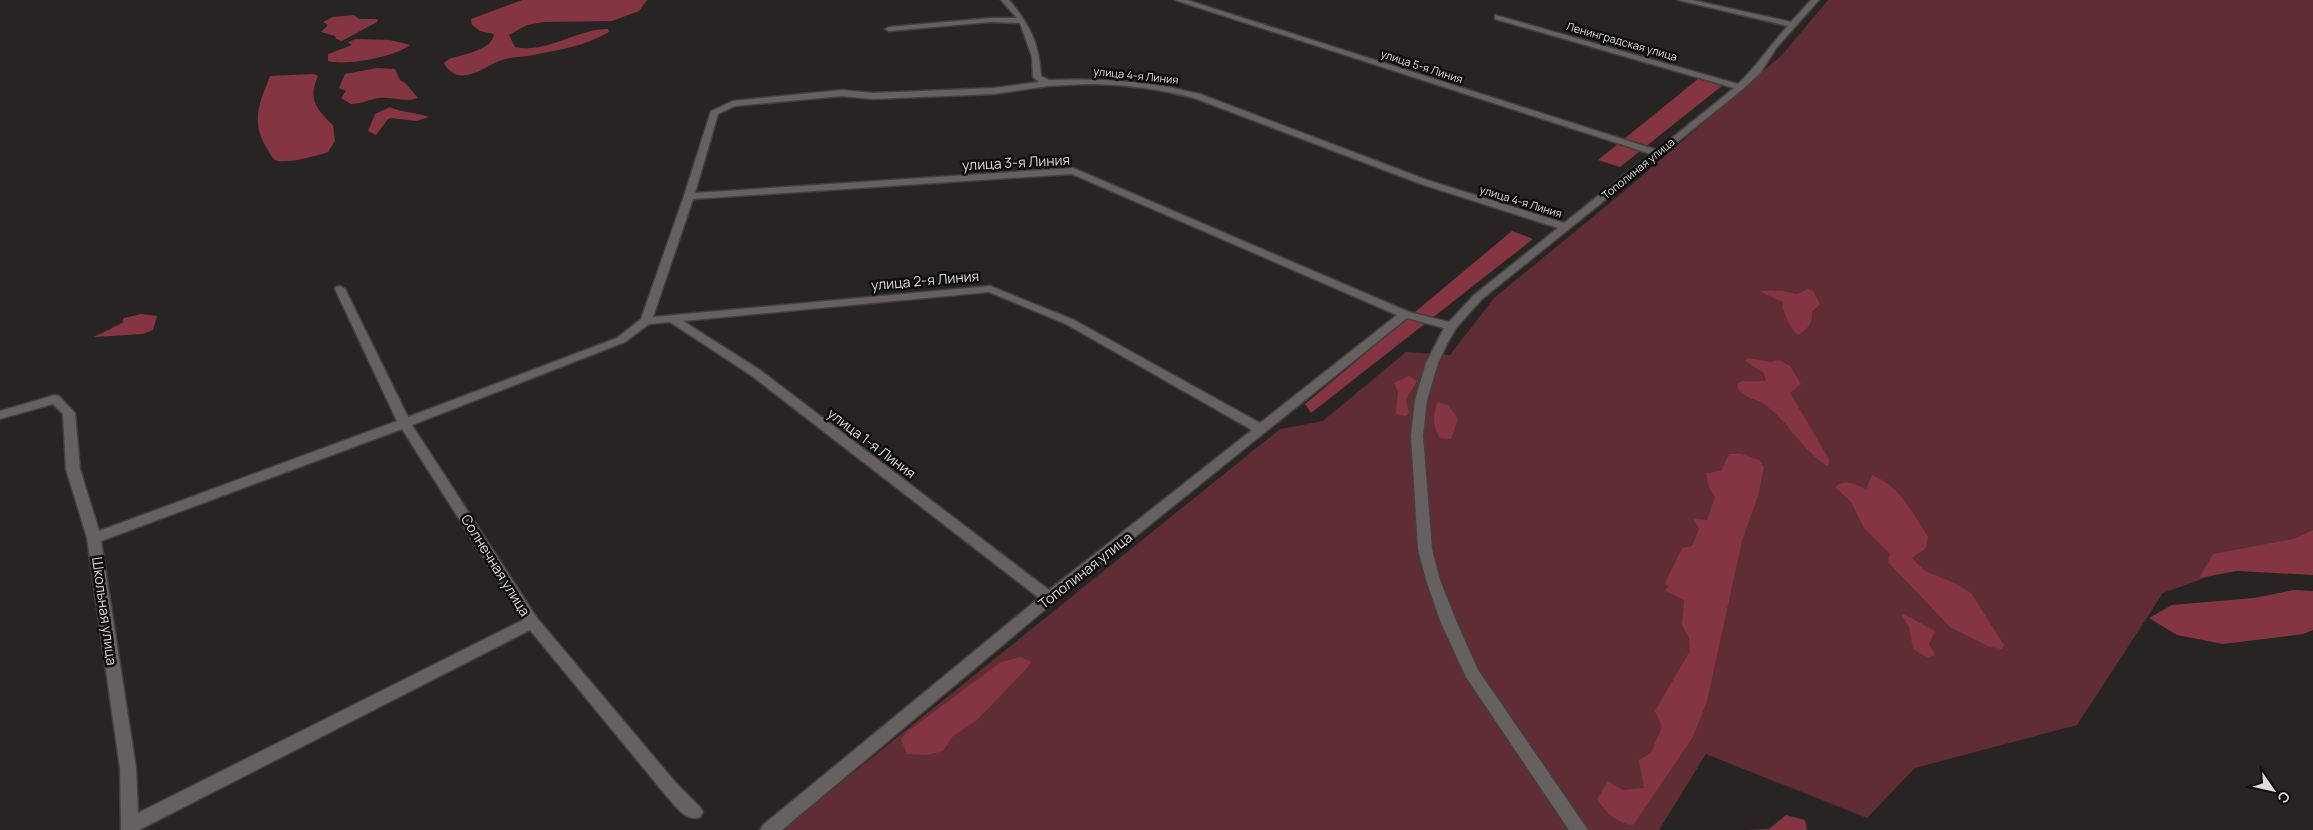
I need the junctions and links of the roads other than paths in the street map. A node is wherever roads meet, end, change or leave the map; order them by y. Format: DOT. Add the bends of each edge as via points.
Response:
graph roads {
  1 [pos="1005,0"];
  2 [pos="1179,0"];
  3 [pos="1682,0"];
  4 [pos="1815,0"];
  5 [pos="1498,17"];
  6 [pos="1023,21"];
  7 [pos="1794,25"];
  8 [pos="890,29"];
  9 [pos="1048,83"];
  10 [pos="1740,87"];
  11 [pos="1658,152"];
  12 [pos="689,196"];
  13 [pos="1565,227"];
  14 [pos="340,289"];
  15 [pos="1405,314"];
  16 [pos="671,318"];
  17 [pos="646,321"];
  18 [pos="1451,326"];
  19 [pos="0,415"];
  20 [pos="405,424"];
  21 [pos="1262,430"];
  22 [pos="94,538"];
  23 [pos="1049,598"];
  24 [pos="532,622"];
  25 [pos="694,812"];
  26 [pos="130,828"];
  27 [pos="769,830"];
  28 [pos="1579,830"];
  1 -- 6 [label="street"];
  2 -- 11 [label="street, улица 5-я Линия"];
  3 -- 7 [label="street"];
  4 -- 7 [label="street, Тополиная улица"];
  5 -- 10 [label="street, Ленинградская улица"];
  6 -- 8 [label="street" via="991,20"];
  6 -- 9 [label="street" via="1036,57 1037,77"];
  7 -- 10 [label="street, Тополиная улица"];
  9 -- 12 [label="street, улица 4-я Линия" via="994,91 873,96 842,93 733,104 714,113"];
  9 -- 13 [label="street, улица 4-я Линия" via="1107,81 1181,90 1424,182"];
  10 -- 11 [label="street, Тополиная улица"];
  11 -- 13 [label="street, Тополиная улица"];
  12 -- 15 [label="street, улица 3-я Линия" via="1073,171"];
  12 -- 17 [label="street"];
  13 -- 18 [label="street, Тополиная улица" via="1494,283"];
  14 -- 20 [label="street, Солнечная улица"];
  15 -- 18 [label="street, улица 3-я Линия"];
  15 -- 21 [label="street, Тополиная улица"];
  16 -- 17 [label="street, улица 2-я Линия"];
  16 -- 21 [label="street, улица 2-я Линия" via="990,289 1070,322"];
  16 -- 23 [label="street, улица 1-я Линия" via="756,373"];
  17 -- 20 [label="street" via="621,340"];
  18 -- 28 [label="street, Тополиная улица" via="1432,363 1420,400 1416,436 1425,549 1449,623 1472,672"];
  19 -- 22 [label="street, Школьная улица" via="55,399 68,412 73,470"];
  20 -- 22 [label="street"];
  20 -- 24 [label="street, Солнечная улица"];
  21 -- 23 [label="street, Тополиная улица"];
  22 -- 26 [label="street, Школьная улица" via="128,768"];
  23 -- 27 [label="street, Тополиная улица"];
  24 -- 25 [label="street, Солнечная улица" via="670,788"];
  24 -- 26 [label="street"];
}
